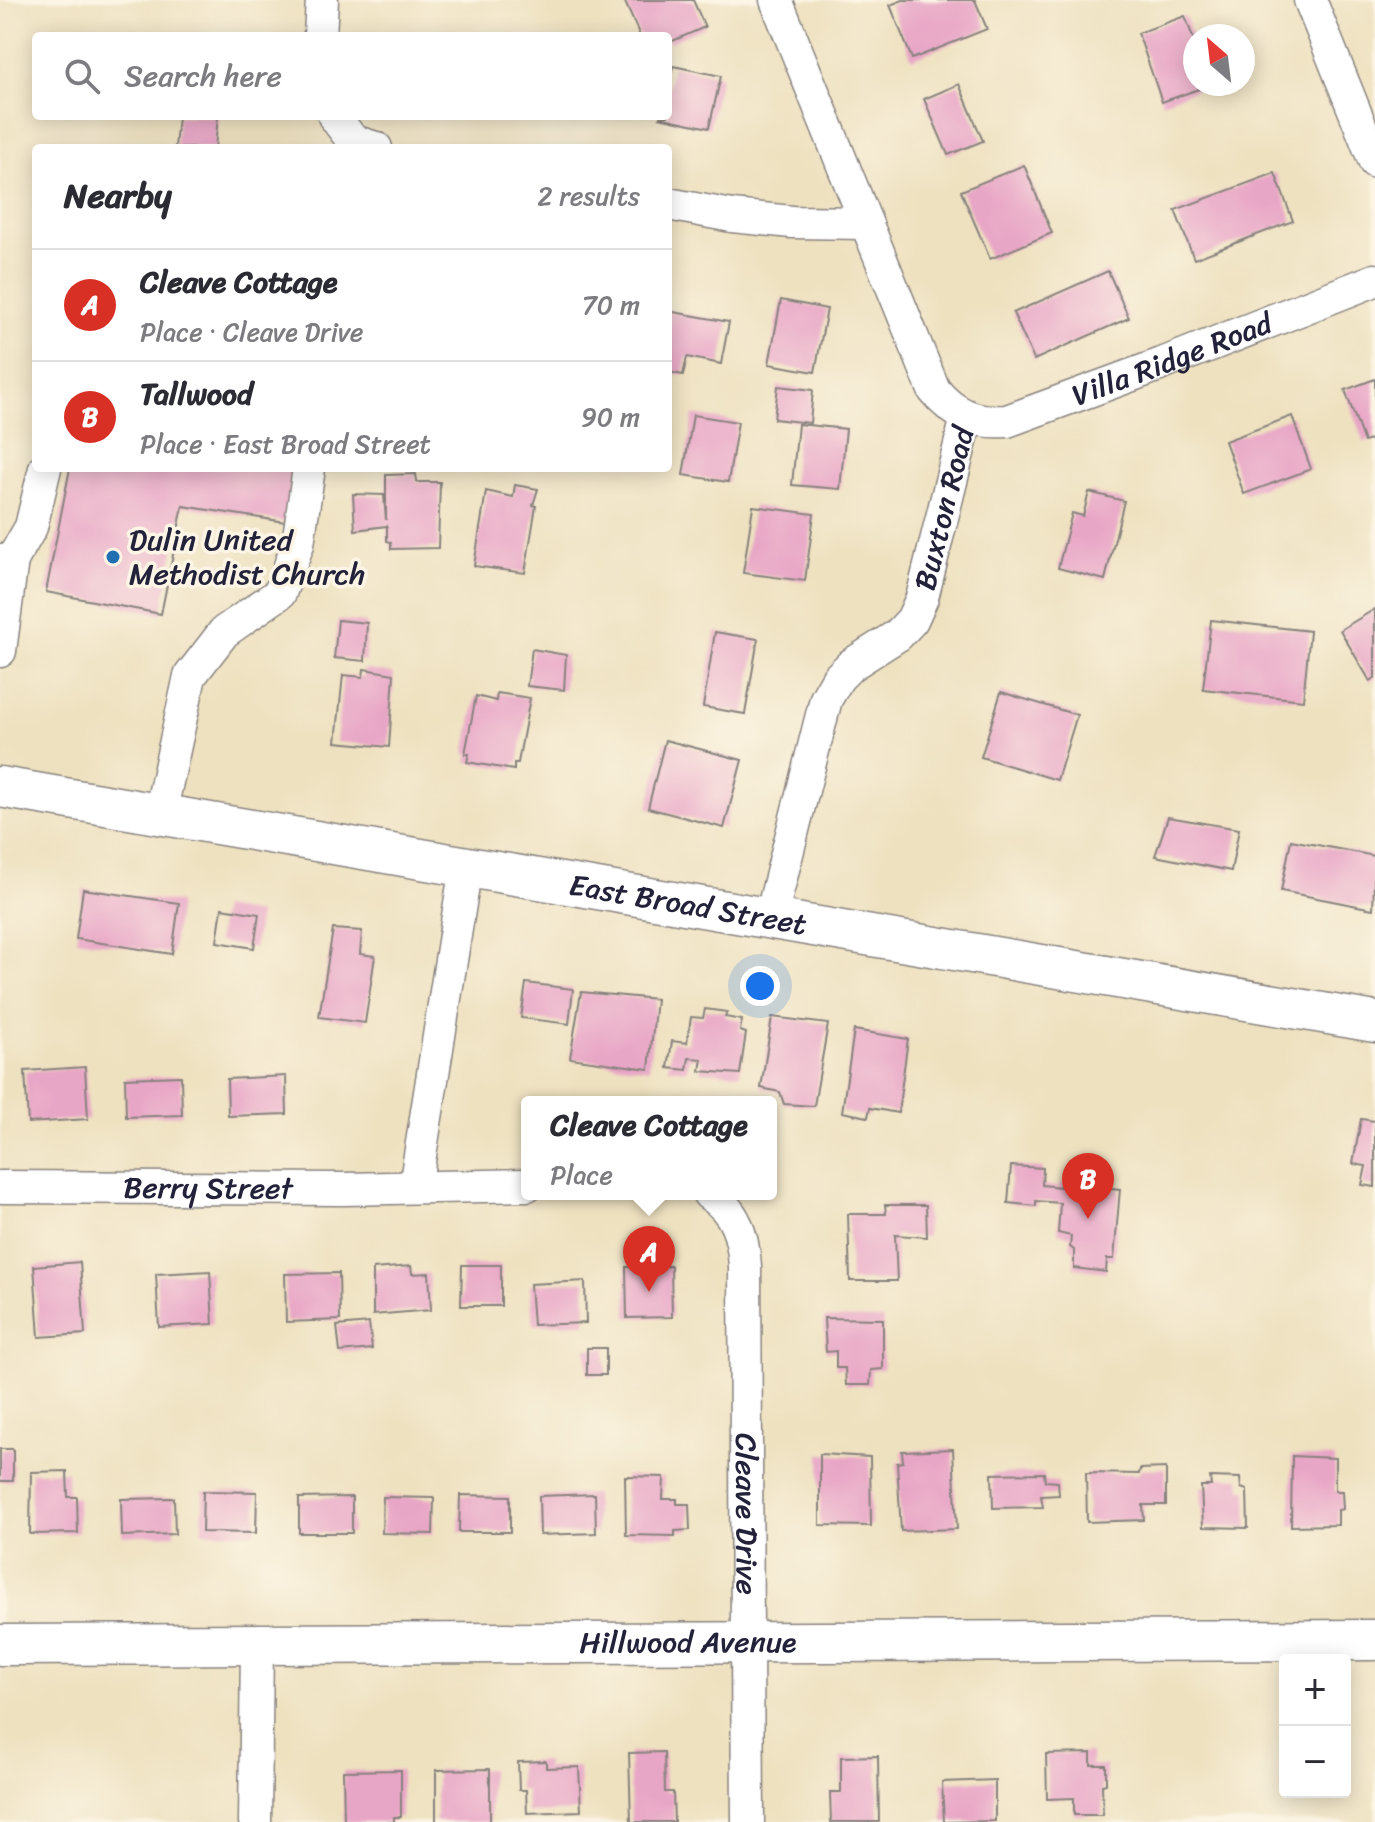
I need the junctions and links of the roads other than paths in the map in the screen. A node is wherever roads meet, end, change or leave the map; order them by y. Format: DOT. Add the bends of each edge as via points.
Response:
graph roads {
  1 [pos="322,0"];
  2 [pos="776,0"];
  3 [pos="1310,0"];
  4 [pos="320,32"];
  5 [pos="1375,162"];
  6 [pos="672,205"];
  7 [pos="866,223"];
  8 [pos="1375,280"];
  9 [pos="967,417"];
  10 [pos="44,472"];
  11 [pos="308,472"];
  12 [pos="6,560"];
  13 [pos="0,651"];
  14 [pos="0,787"];
  15 [pos="160,814"];
  16 [pos="466,866"];
  17 [pos="771,917"];
  18 [pos="1375,1022"];
  19 [pos="521,1185"];
  20 [pos="0,1187"];
  21 [pos="415,1187"];
  22 [pos="718,1202"];
  23 [pos="1375,1640"];
  24 [pos="745,1642"];
  25 [pos="257,1644"];
  26 [pos="0,1645"];
  27 [pos="255,1822"];
  28 [pos="748,1822"];
  1 -- 4 [label="street"];
  2 -- 7 [label="street, Buxton Road"];
  3 -- 5 [label="street"];
  6 -- 7 [label="street" via="792,222"];
  7 -- 9 [label="street, Buxton Road" via="934,390"];
  8 -- 9 [label="street, Villa Ridge Road" via="1007,421"];
  9 -- 17 [label="street, Buxton Road" via="912,620 851,665 826,699"];
  10 -- 12 [label="street" via="31,527"];
  11 -- 15 [label="street" via="298,544 280,593 224,632 190,676"];
  12 -- 13 [label="street"];
  14 -- 15 [label="main road, East Broad Street"];
  15 -- 16 [label="main road, East Broad Street"];
  16 -- 17 [label="main road, East Broad Street"];
  16 -- 21 [label="street"];
  17 -- 18 [label="main road, East Broad Street"];
  19 -- 21 [label="street, Berry Street"];
  20 -- 21 [label="street, Berry Street"];
  22 -- 24 [label="street, Cleave Drive" via="735,1219 744,1242"];
  23 -- 24 [label="main road, Hillwood Avenue"];
  24 -- 25 [label="main road, Hillwood Avenue"];
  24 -- 28 [label="street, Cleave Drive"];
  25 -- 26 [label="main road, Hillwood Avenue"];
  25 -- 27 [label="street"];
}
